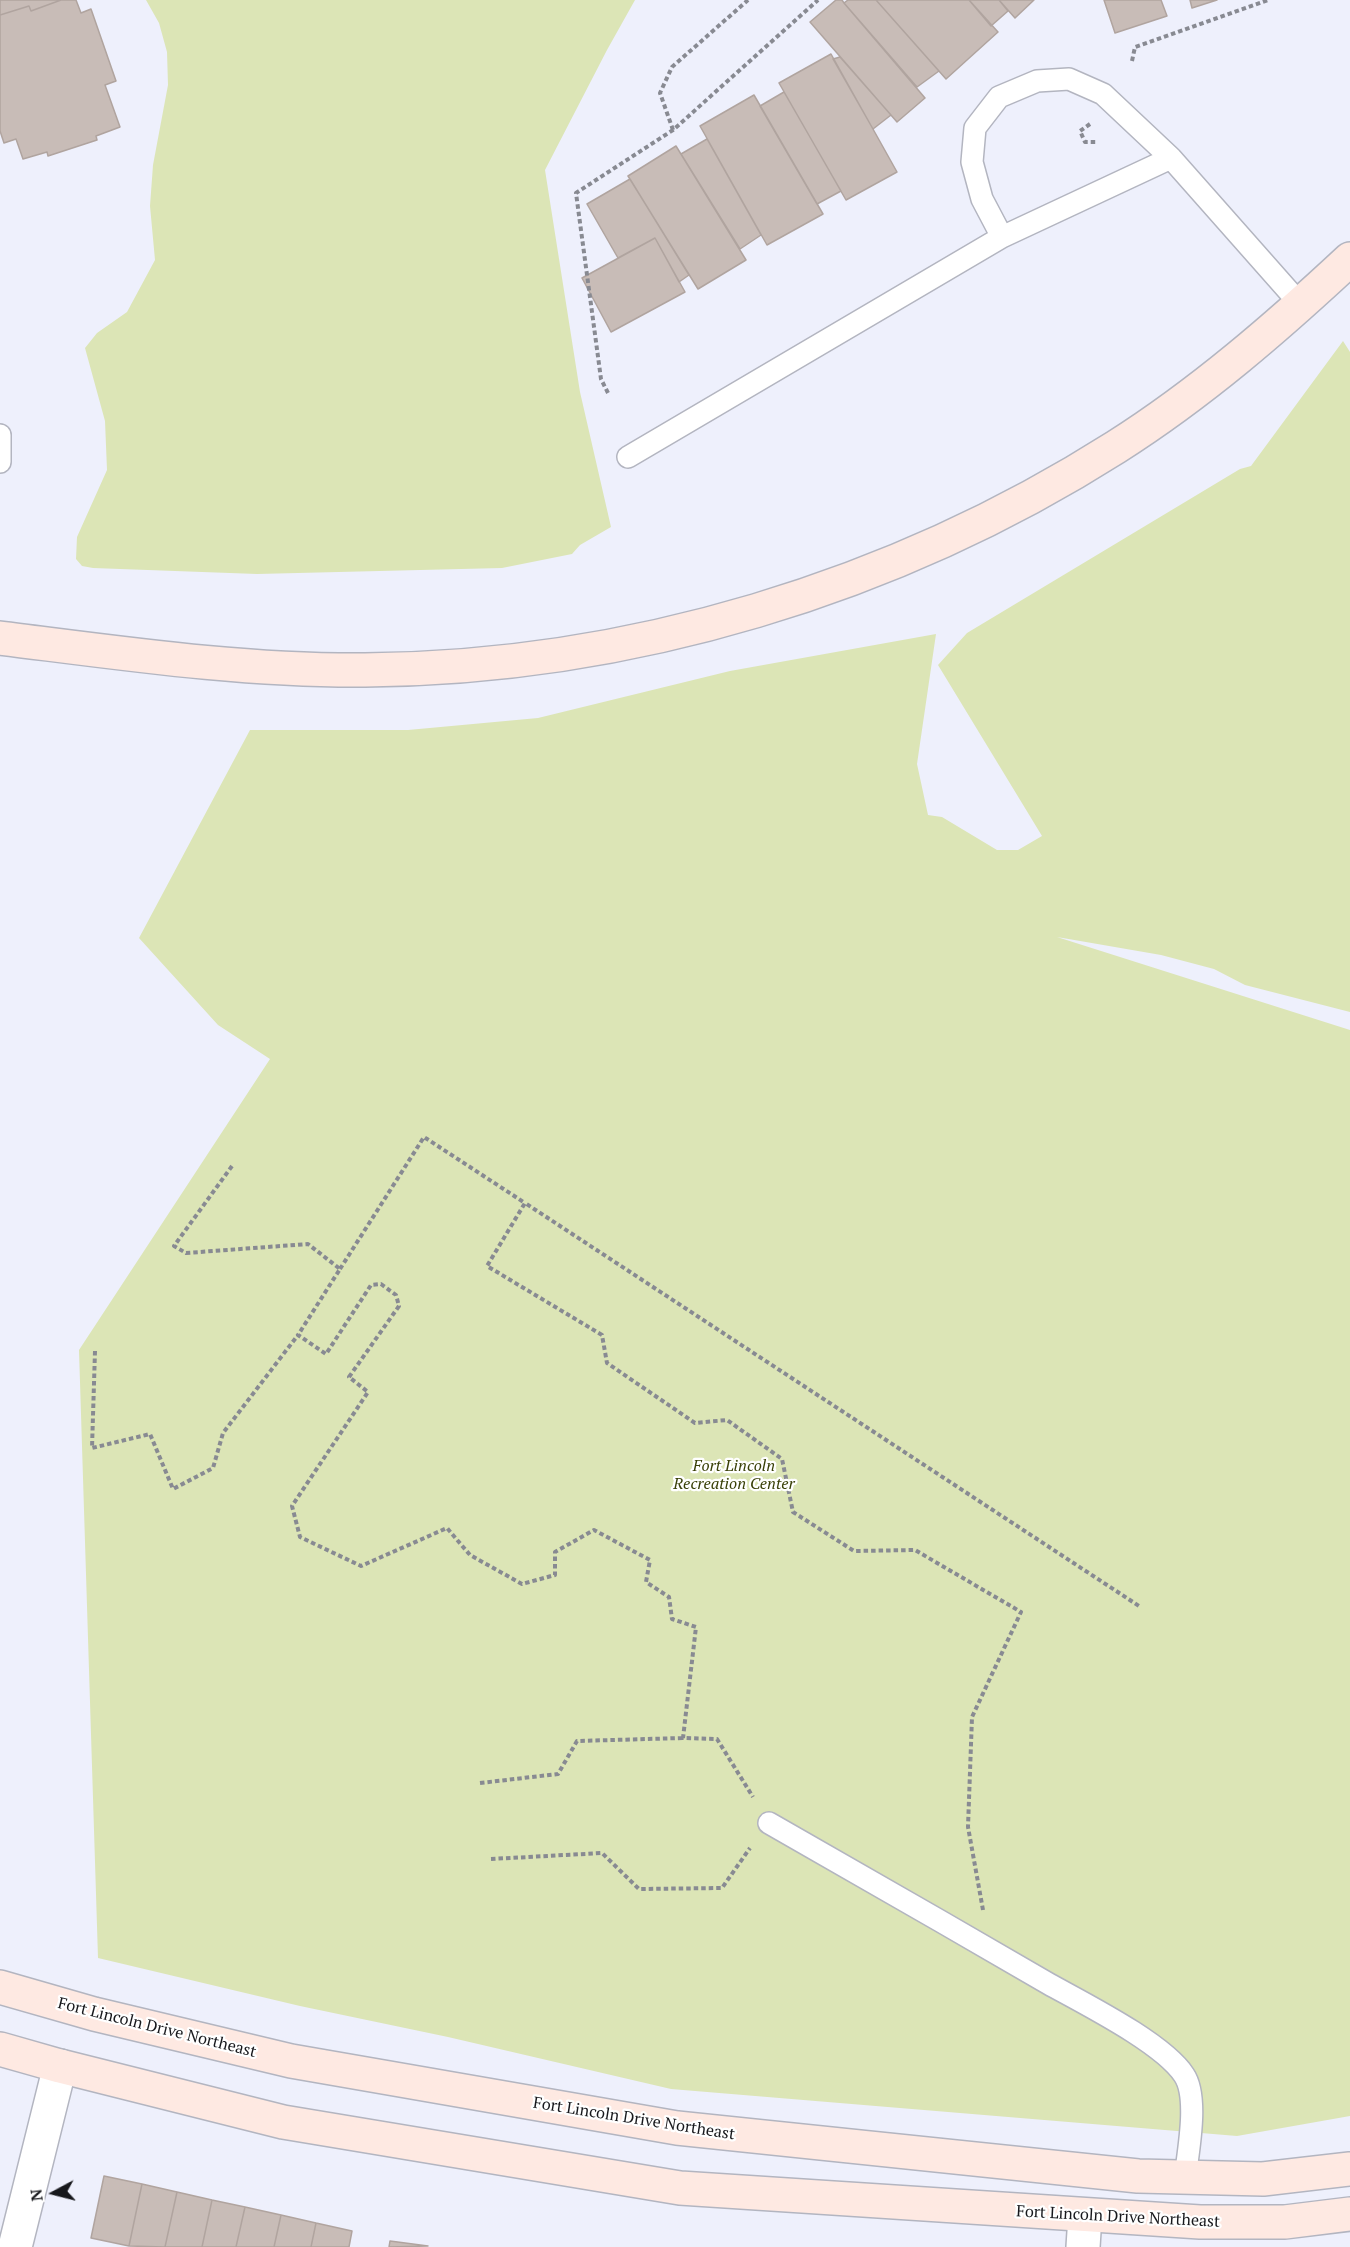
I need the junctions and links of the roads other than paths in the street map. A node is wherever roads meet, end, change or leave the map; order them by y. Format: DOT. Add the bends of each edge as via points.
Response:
graph roads {
  1 [pos="1171,158"];
  2 [pos="1002,237"];
  3 [pos="1350,259"];
  4 [pos="1301,305"];
  5 [pos="0,435"];
  6 [pos="628,457"];
  7 [pos="0,462"];
  8 [pos="0,638"];
  9 [pos="769,1823"];
  10 [pos="0,1987"];
  11 [pos="0,2049"];
  12 [pos="60,2066"];
  13 [pos="1350,2169"];
  14 [pos="1185,2178"];
  15 [pos="1350,2214"];
  16 [pos="1084,2231"];
  17 [pos="15,2247"];
  1 -- 2 [label="lane"];
  1 -- 2 [label="lane" via="1103,94 1069,79 1037,81 999,97 975,128 972,162 982,199"];
  1 -- 4 [label="lane"];
  2 -- 6 [label="lane"];
  3 -- 4 [label="street"];
  4 -- 8 [label="street" via="1230,365 1156,419 1040,492 917,553 832,586 723,619 614,645 388,670 234,665"];
  5 -- 7 [label="lane"];
  9 -- 14 [label="lane" via="1153,2045 1173,2062 1186,2076 1190,2092"];
  10 -- 14 [label="street, Fort Lincoln Drive Northeast" via="94,2014 291,2061 677,2128"];
  11 -- 12 [label="street, Fort Lincoln Drive Northeast"];
  12 -- 16 [label="street, Fort Lincoln Drive Northeast" via="283,2122 680,2188"];
  12 -- 17 [label="street"];
  13 -- 14 [label="street, Fort Lincoln Drive Northeast" via="1263,2180"];
  15 -- 16 [label="street, Fort Lincoln Drive Northeast" via="1285,2222"];
}
